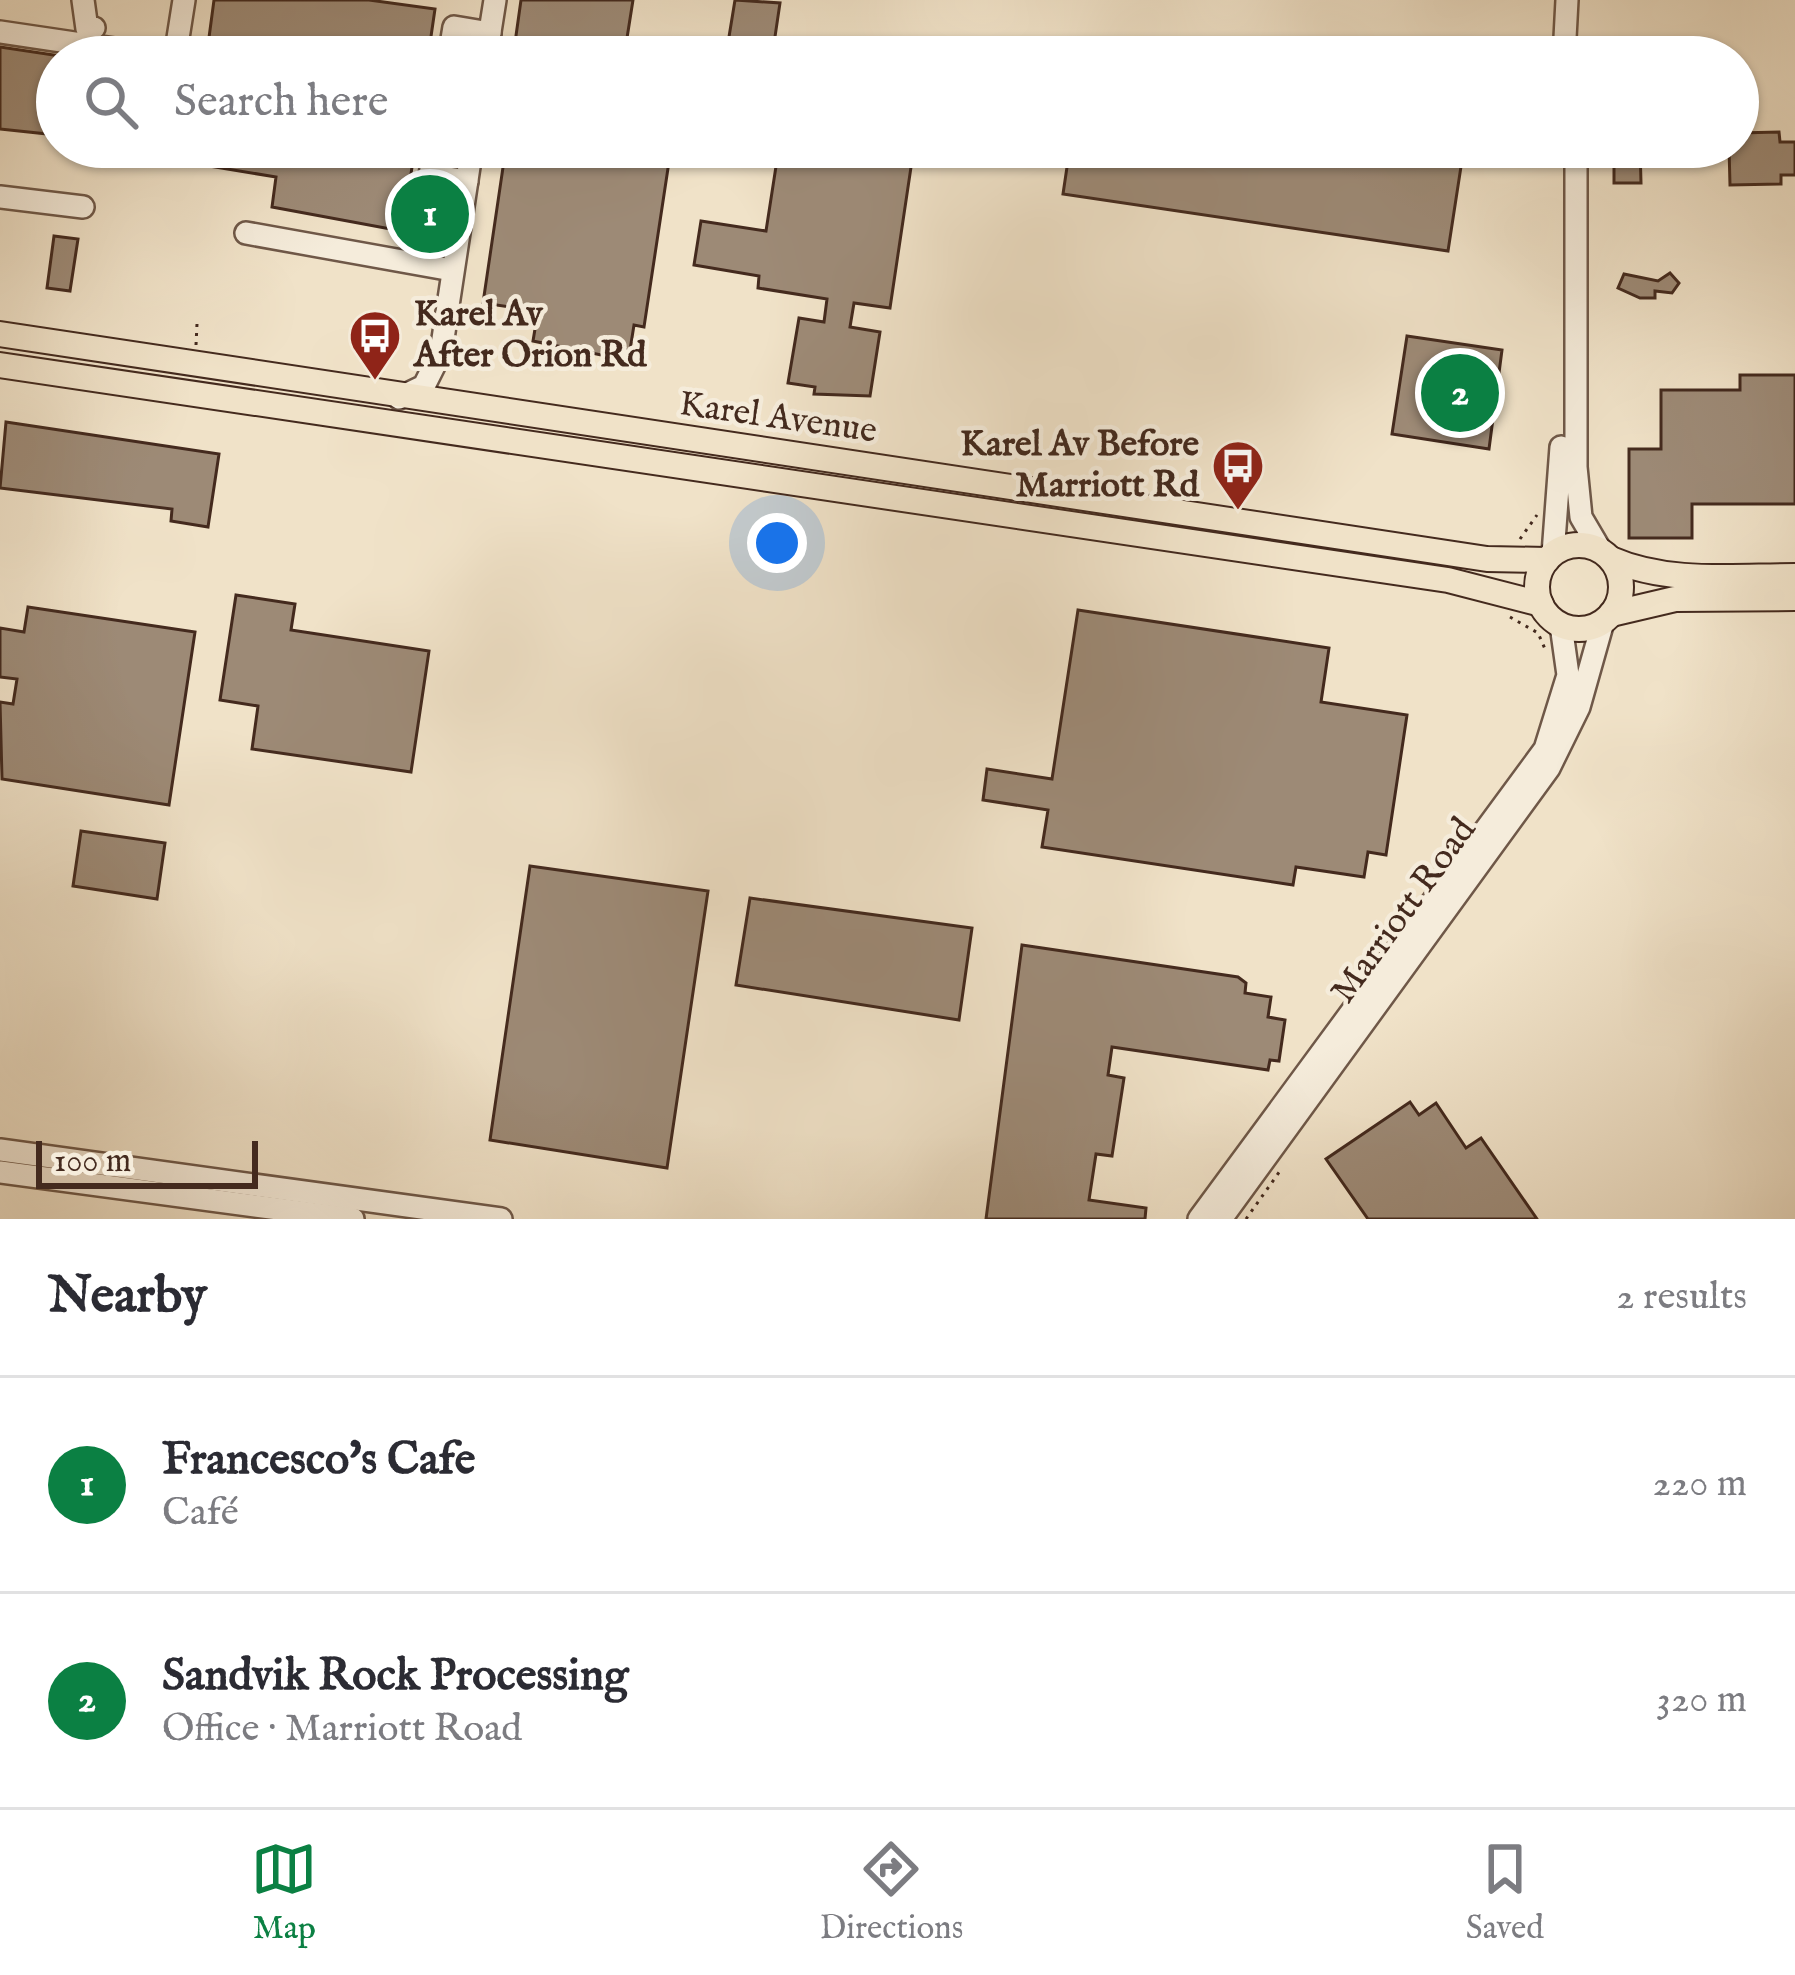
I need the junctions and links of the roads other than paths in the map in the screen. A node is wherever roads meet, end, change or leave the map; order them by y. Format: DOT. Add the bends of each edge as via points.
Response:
graph roads {
  1 [pos="83,0"];
  2 [pos="184,0"];
  3 [pos="495,0"];
  4 [pos="1567,0"];
  5 [pos="1581,0"];
  6 [pos="94,28"];
  7 [pos="0,32"];
  8 [pos="490,33"];
  9 [pos="176,36"];
  10 [pos="452,36"];
  11 [pos="490,36"];
  12 [pos="1565,36"];
  13 [pos="1579,36"];
  14 [pos="36,37"];
  15 [pos="431,168"];
  16 [pos="469,168"];
  17 [pos="1562,168"];
  18 [pos="1576,168"];
  19 [pos="14,175"];
  20 [pos="467,181"];
  21 [pos="5,198"];
  22 [pos="83,207"];
  23 [pos="251,239"];
  24 [pos="452,270"];
  25 [pos="0,334"];
  26 [pos="441,352"];
  27 [pos="148,358"];
  28 [pos="0,365"];
  29 [pos="398,398"];
  30 [pos="247,402"];
  31 [pos="470,409"];
  32 [pos="1606,555"];
  33 [pos="1550,557"];
  34 [pos="1795,576"];
  35 [pos="1795,598"];
  36 [pos="1541,604"];
  37 [pos="1607,618"];
  38 [pos="1561,625"];
  39 [pos="0,1150"];
  40 [pos="0,1172"];
  41 [pos="353,1219"];
  42 [pos="501,1219"];
  43 [pos="1199,1219"];
  44 [pos="1221,1219"];
  1 -- 6 [label="street" via="87,29"];
  2 -- 9 [label="street"];
  3 -- 8 [label="street"];
  4 -- 12 [label="street"];
  5 -- 13 [label="street"];
  7 -- 14 [label="street"];
  8 -- 10 [label="street" via="454,27"];
  8 -- 11 [label="street"];
  15 -- 20 [label="street" via="430,175"];
  16 -- 20 [label="street"];
  17 -- 33 [label="street" via="1561,467"];
  18 -- 32 [label="street" via="1576,467 1581,517"];
  19 -- 21 [label="street"];
  20 -- 24 [label="street"];
  21 -- 22 [label="street"];
  23 -- 24 [label="street" via="400,270"];
  24 -- 26 [label="street"];
  25 -- 27 [label="main road, Karel Avenue"];
  26 -- 29 [label="street" via="424,386"];
  26 -- 31 [label="street" via="444,375"];
  27 -- 29 [label="main road, Karel Avenue"];
  27 -- 30 [label="main road" via="242,392"];
  28 -- 30 [label="main road, Karel Avenue"];
  29 -- 31 [label="main road, Karel Avenue"];
  30 -- 36 [label="main road, Karel Avenue" via="1462,583"];
  31 -- 33 [label="main road, Karel Avenue" via="1487,559"];
  32 -- 33 [label="main road, Karel Avenue" via="1577,545"];
  32 -- 34 [label="main road, Karel Avenue" via="1659,574"];
  32 -- 37 [label="main road" via="1621,581"];
  33 -- 36 [label="main road" via="1537,581"];
  35 -- 37 [label="main road" via="1675,599"];
  36 -- 38 [label="main road"];
  37 -- 38 [label="main road" via="1582,629"];
  37 -- 44 [label="street, Marriott Road" via="1562,748"];
  38 -- 43 [label="street, Marriott Road" via="1568,675 1545,749"];
  39 -- 42 [label="street"];
  40 -- 41 [label="street"];
}
